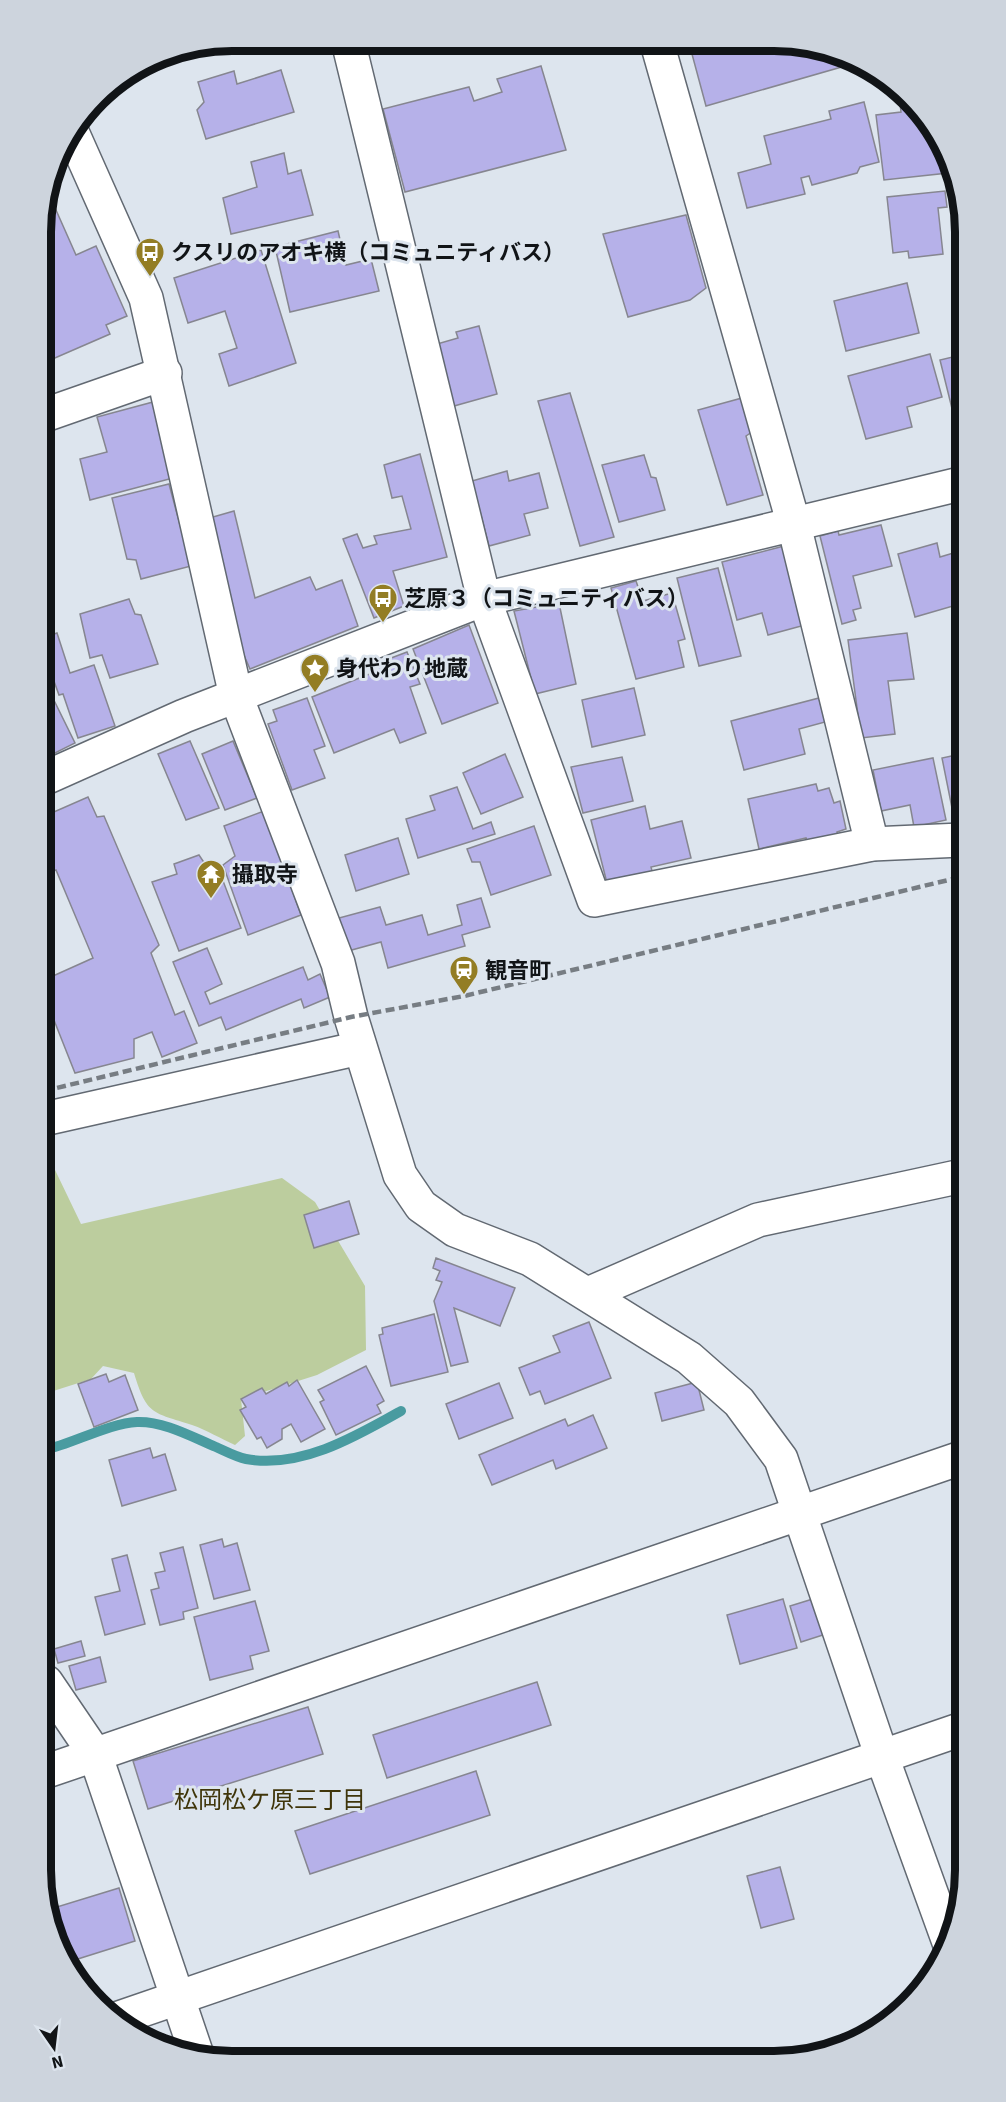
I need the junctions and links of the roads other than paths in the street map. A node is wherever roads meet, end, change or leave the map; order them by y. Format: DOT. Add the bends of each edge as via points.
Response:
graph roads {
  1 [pos="350,51"];
  2 [pos="659,51"];
  3 [pos="76,140"];
  4 [pos="165,373"];
  5 [pos="51,413"];
  6 [pos="955,485"];
  7 [pos="794,525"];
  8 [pos="484,599"];
  9 [pos="236,696"];
  10 [pos="51,775"];
  11 [pos="955,840"];
  12 [pos="872,844"];
  13 [pos="360,1048"];
  14 [pos="51,1117"];
  15 [pos="955,1178"];
  16 [pos="588,1294"];
  17 [pos="955,1460"];
  18 [pos="802,1513"];
  19 [pos="51,1689"];
  20 [pos="955,1731"];
  21 [pos="95,1754"];
  22 [pos="882,1757"];
  23 [pos="51,1769"];
  24 [pos="944,1930"];
  25 [pos="179,1998"];
  26 [pos="125,2016"];
  27 [pos="195,2047"];
  1 -- 8 [label="street"];
  2 -- 7 [label="street"];
  3 -- 4 [label="street" via="146,297"];
  4 -- 5 [label="street"];
  4 -- 9 [label="street"];
  6 -- 7 [label="street"];
  7 -- 8 [label="street"];
  7 -- 12 [label="street"];
  8 -- 9 [label="street"];
  8 -- 12 [label="street" via="594,900"];
  9 -- 10 [label="street"];
  9 -- 13 [label="street" via="338,963"];
  11 -- 12 [label="street"];
  13 -- 14 [label="street"];
  13 -- 16 [label="street" via="400,1175 420,1206 455,1230 530,1259"];
  15 -- 16 [label="street" via="758,1220"];
  16 -- 18 [label="street" via="689,1358 739,1402 781,1459"];
  17 -- 18 [label="street"];
  18 -- 21 [label="street"];
  18 -- 22 [label="street"];
  19 -- 21 [label="street"];
  20 -- 22 [label="street"];
  21 -- 23 [label="street"];
  21 -- 25 [label="street"];
  22 -- 24 [label="street"];
  22 -- 25 [label="street"];
  25 -- 26 [label="street"];
  25 -- 27 [label="street"];
}
